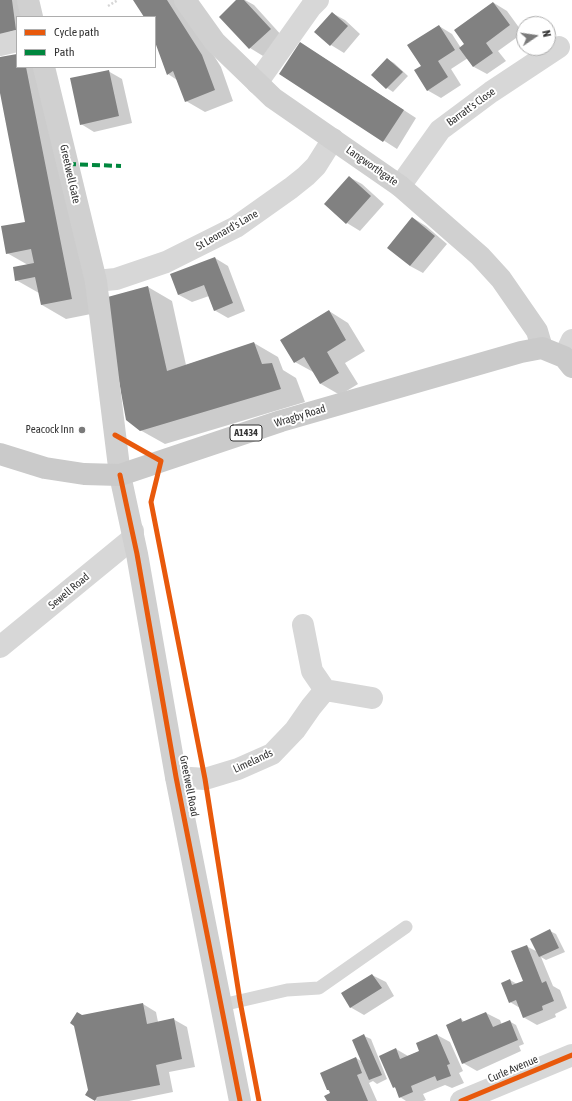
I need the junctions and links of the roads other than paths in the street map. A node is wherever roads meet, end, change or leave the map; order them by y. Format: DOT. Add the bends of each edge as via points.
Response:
graph roads {
  1 [pos="28,0"];
  2 [pos="185,0"];
  3 [pos="318,0"];
  4 [pos="32,16"];
  5 [pos="16,41"];
  6 [pos="0,45"];
  7 [pos="559,47"];
  8 [pos="44,68"];
  9 [pos="257,83"];
  10 [pos="333,139"];
  11 [pos="400,186"];
  12 [pos="96,281"];
  13 [pos="542,348"];
  14 [pos="569,355"];
  15 [pos="0,454"];
  16 [pos="120,475"];
  17 [pos="132,531"];
  18 [pos="302,625"];
  19 [pos="0,647"];
  20 [pos="325,690"];
  21 [pos="372,698"];
  22 [pos="176,777"];
  23 [pos="406,927"];
  24 [pos="222,1005"];
  25 [pos="572,1055"];
  26 [pos="240,1101"];
  27 [pos="461,1101"];
  1 -- 4 [label="street"];
  2 -- 9 [label="street, Langworthgate" via="215,42"];
  3 -- 9 [label="street"];
  5 -- 6 [label="street"];
  7 -- 11 [label="street, Barratt's Close" via="440,130"];
  8 -- 12 [label="street, Greetwell Gate"];
  9 -- 10 [label="street, Langworthgate" via="273,98"];
  10 -- 11 [label="street, Langworthgate"];
  10 -- 12 [label="street, St Leonard's Lane" via="316,166 306,176 236,227 166,262 116,279"];
  11 -- 13 [label="street, Langworthgate" via="480,256 501,279 537,331"];
  12 -- 16 [label="street, Greetwell Gate"];
  13 -- 14 [label="main road"];
  13 -- 16 [label="main road, Wragby Road / A1434" via="520,352 281,421"];
  15 -- 16 [label="main road, Wragby Road / A1434" via="45,468 84,474"];
  16 -- 17 [label="street, Greetwell Road"];
  17 -- 19 [label="street, Sewell Road" via="133,538"];
  17 -- 22 [label="street, Greetwell Road"];
  18 -- 20 [label="street" via="312,671"];
  20 -- 21 [label="street"];
  20 -- 22 [label="street, Limelands" via="295,730 272,754 238,769 204,779"];
  22 -- 24 [label="street, Greetwell Road"];
  23 -- 24 [label="lane" via="319,988 287,990"];
  24 -- 26 [label="street, Greetwell Road"];
  25 -- 27 [label="street, Curle Avenue"];
}
